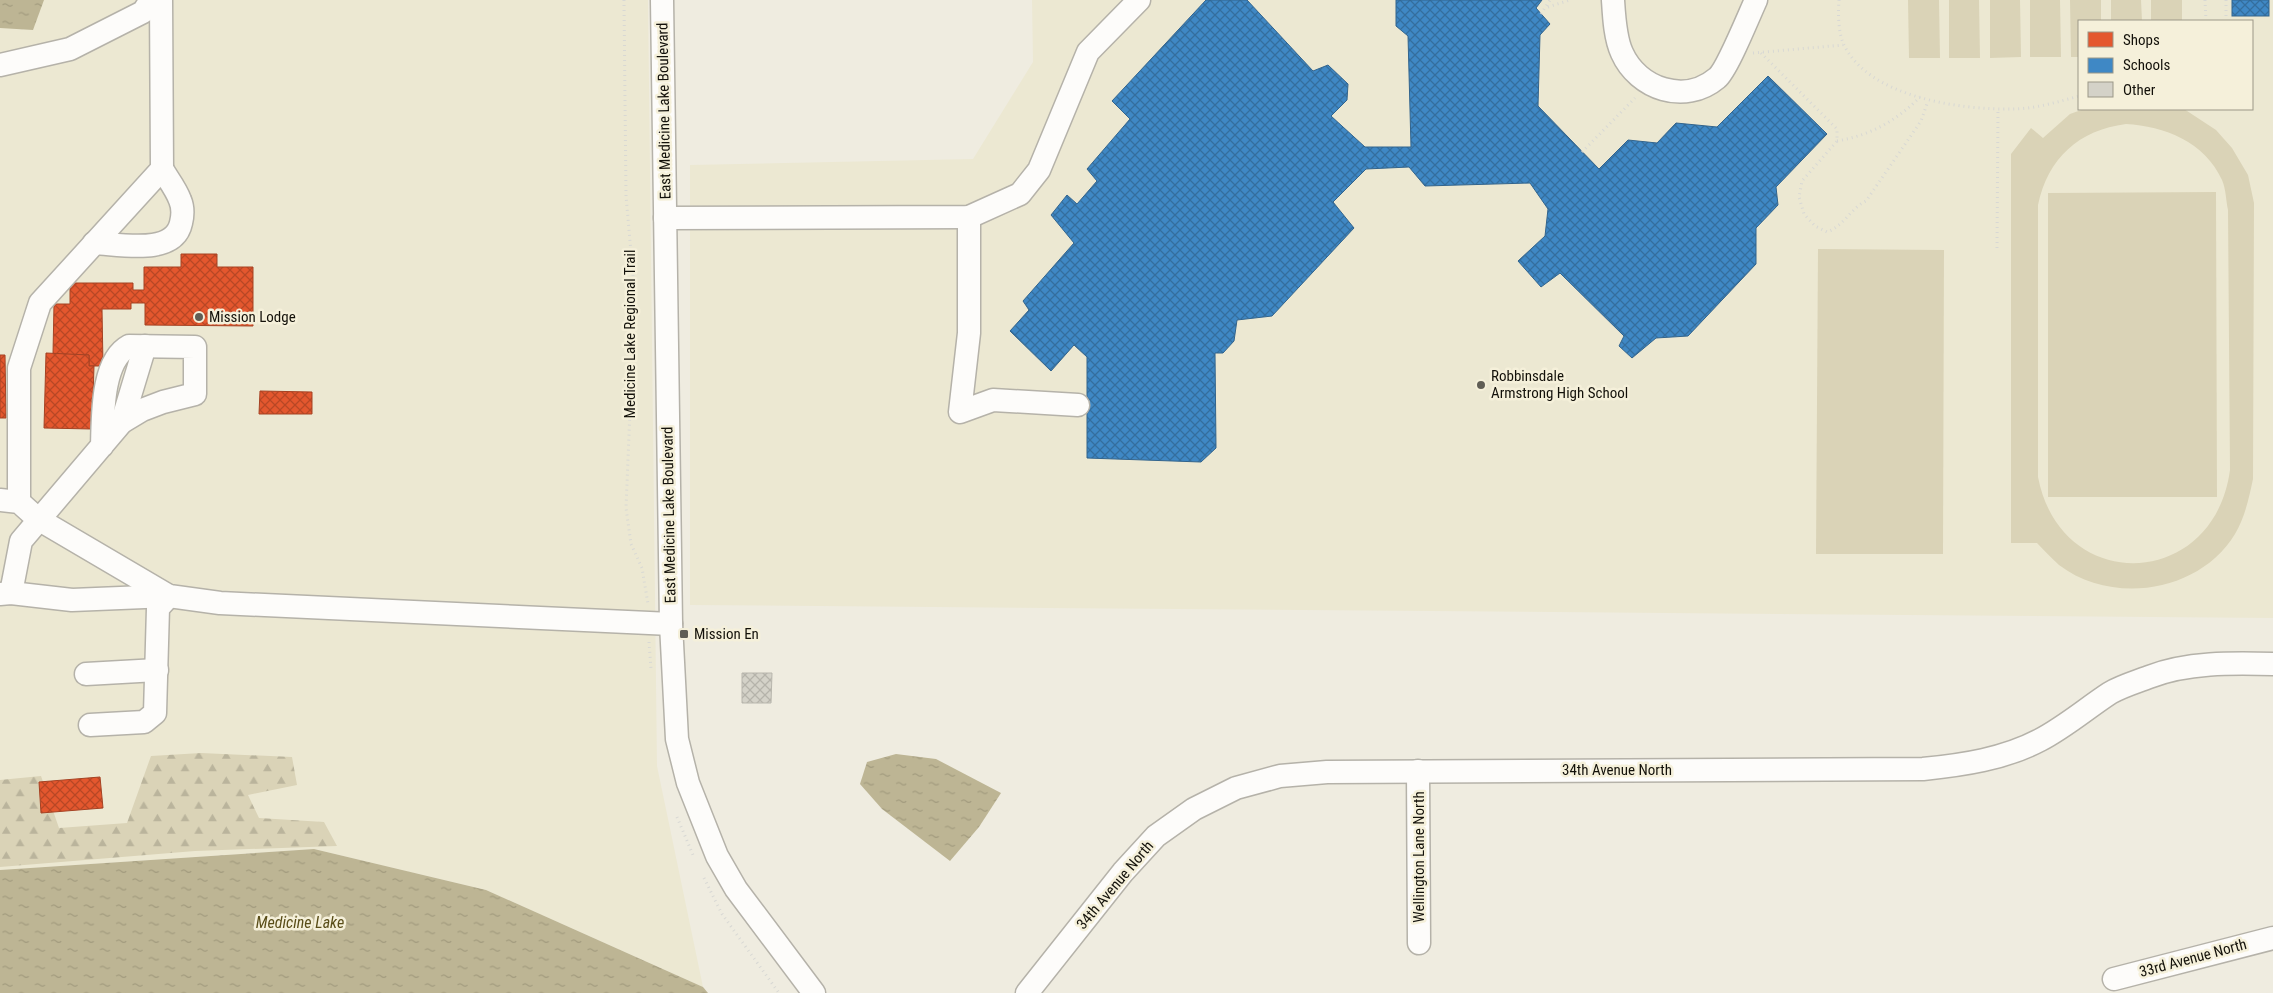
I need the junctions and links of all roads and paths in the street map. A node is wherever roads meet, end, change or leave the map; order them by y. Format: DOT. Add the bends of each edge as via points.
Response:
graph roads {
  1 [pos="151,0"];
  2 [pos="161,0"];
  3 [pos="624,0"];
  4 [pos="662,0"];
  5 [pos="1140,0"];
  6 [pos="1550,0"];
  7 [pos="1570,0"];
  8 [pos="1612,0"];
  9 [pos="1756,0"];
  10 [pos="1839,0"];
  11 [pos="2205,0"];
  12 [pos="2226,0"];
  13 [pos="1548,7"];
  14 [pos="1541,14"];
  15 [pos="2206,20"];
  16 [pos="2226,20"];
  17 [pos="1843,45"];
  18 [pos="1761,53"];
  19 [pos="1750,54"];
  20 [pos="0,65"];
  21 [pos="2078,96"];
  22 [pos="1635,97"];
  23 [pos="1920,98"];
  24 [pos="1928,101"];
  25 [pos="1998,108"];
  26 [pos="1837,140"];
  27 [pos="1582,152"];
  28 [pos="162,169"];
  29 [pos="969,217"];
  30 [pos="665,218"];
  31 [pos="94,243"];
  32 [pos="1997,248"];
  33 [pos="145,346"];
  34 [pos="965,372"];
  35 [pos="993,400"];
  36 [pos="1078,405"];
  37 [pos="122,422"];
  38 [pos="102,446"];
  39 [pos="9,501"];
  40 [pos="38,519"];
  41 [pos="5,594"];
  42 [pos="170,596"];
  43 [pos="648,604"];
  44 [pos="671,624"];
  45 [pos="2273,664"];
  46 [pos="157,670"];
  47 [pos="86,674"];
  48 [pos="90,725"];
  49 [pos="1418,771"];
  50 [pos="2273,938"];
  51 [pos="1419,942"];
  52 [pos="2114,979"];
  53 [pos="814,993"];
  54 [pos="1027,993"];
  1 -- 20 [label="street" via="143,12 70,49"];
  2 -- 28 [label="street"];
  3 -- 43 [label="path, Medicine Lake Regional Trail" via="626,196 632,274 632,386 626,508 631,544 642,568"];
  4 -- 30 [label="street, East Medicine Lake Boulevard"];
  5 -- 29 [label="street" via="1088,52 1039,170 1020,194"];
  6 -- 13 [label="path"];
  7 -- 13 [label="path"];
  8 -- 9 [label="street" via="1622,53 1642,80 1669,92 1694,91 1718,78"];
  10 -- 17 [label="path"];
  11 -- 15 [label="path"];
  12 -- 16 [label="path"];
  13 -- 14 [label="path"];
  17 -- 18 [label="path"];
  17 -- 23 [label="path" via="1861,69 1895,89"];
  18 -- 19 [label="path"];
  18 -- 26 [label="path" via="1837,129"];
  21 -- 25 [label="path" via="2013,110"];
  22 -- 27 [label="path"];
  23 -- 24 [label="path"];
  23 -- 26 [label="path" via="1880,128 1855,138"];
  24 -- 25 [label="path"];
  24 -- 26 [label="path" via="1921,121 1866,201 1856,206 1837,228 1827,232 1815,226 1804,214 1799,197 1802,181"];
  25 -- 32 [label="path"];
  28 -- 31 [label="street"];
  28 -- 31 [label="street" via="180,199 183,213 173,239 165,243 136,245"];
  29 -- 30 [label="street"];
  29 -- 34 [label="street" via="969,333"];
  30 -- 44 [label="street, East Medicine Lake Boulevard"];
  31 -- 39 [label="street" via="40,304 20,368"];
  33 -- 37 [label="street"];
  33 -- 37 [label="street" via="195,347 195,394 142,410"];
  33 -- 38 [label="street" via="129,346 114,360 105,396"];
  34 -- 35 [label="street"];
  34 -- 35 [label="street" via="960,412"];
  35 -- 36 [label="street"];
  37 -- 38 [label="street"];
  38 -- 40 [label="street"];
  39 -- 40 [label="street"];
  40 -- 41 [label="street" via="21,541"];
  40 -- 42 [label="street"];
  41 -- 42 [label="street" via="72,600"];
  42 -- 44 [label="street" via="239,604"];
  42 -- 46 [label="street" via="158,608"];
  44 -- 53 [label="street, East Medicine Lake Boulevard" via="677,739 701,820 736,889"];
  45 -- 49 [label="street, 34th Avenue North" via="2228,663 2151,676 2112,692 2041,740 2005,755 1964,764 1923,769"];
  46 -- 47 [label="street"];
  46 -- 48 [label="street" via="156,713 144,722"];
  49 -- 51 [label="street, Wellington Lane North"];
  49 -- 54 [label="street, 34th Avenue North" via="1280,776 1236,788 1194,809 1156,836 1123,872"];
  50 -- 52 [label="street, 33rd Avenue North"];
}
